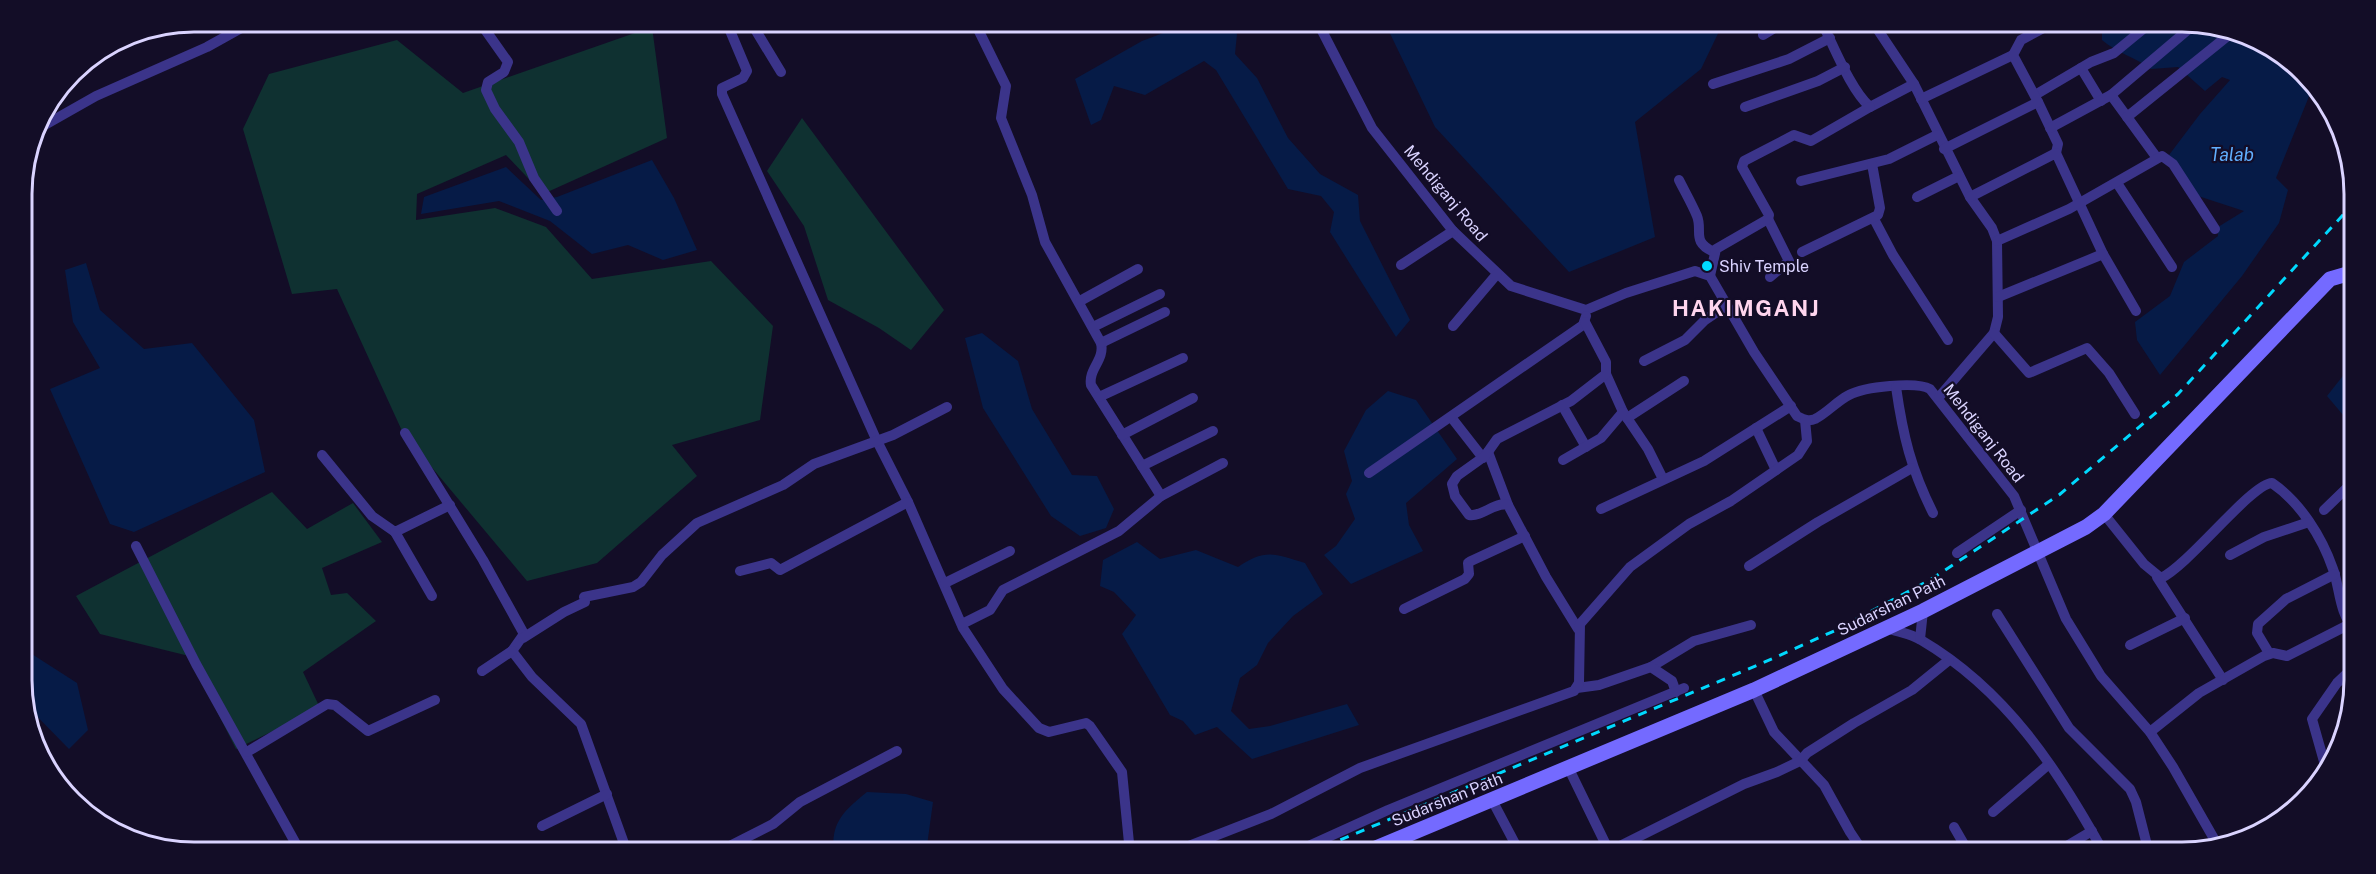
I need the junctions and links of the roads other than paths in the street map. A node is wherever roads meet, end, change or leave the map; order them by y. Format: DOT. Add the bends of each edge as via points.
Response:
graph roads {
  1 [pos="234,32"];
  2 [pos="487,32"];
  3 [pos="731,32"];
  4 [pos="757,32"];
  5 [pos="979,32"];
  6 [pos="1323,32"];
  7 [pos="1768,32"];
  8 [pos="1827,32"];
  9 [pos="1879,32"];
  10 [pos="2036,32"];
  11 [pos="2139,32"];
  12 [pos="2185,32"];
  13 [pos="1763,35"];
  14 [pos="1830,38"];
  15 [pos="2225,38"];
  16 [pos="2013,55"];
  17 [pos="1845,68"];
  18 [pos="2081,68"];
  19 [pos="781,72"];
  20 [pos="1713,84"];
  21 [pos="1914,84"];
  22 [pos="2111,95"];
  23 [pos="1921,99"];
  24 [pos="2037,99"];
  25 [pos="2101,101"];
  26 [pos="1745,106"];
  27 [pos="1870,107"];
  28 [pos="2127,117"];
  29 [pos="47,124"];
  30 [pos="2050,128"];
  31 [pos="1937,135"];
  32 [pos="1944,149"];
  33 [pos="2056,153"];
  34 [pos="2157,158"];
  35 [pos="1872,164"];
  36 [pos="1959,176"];
  37 [pos="1679,180"];
  38 [pos="1801,181"];
  39 [pos="2117,183"];
  40 [pos="1917,197"];
  41 [pos="1970,197"];
  42 [pos="2080,202"];
  43 [pos="557,211"];
  44 [pos="1768,219"];
  45 [pos="1874,219"];
  46 [pos="2215,229"];
  47 [pos="1453,231"];
  48 [pos="1997,241"];
  49 [pos="1714,252"];
  50 [pos="1802,252"];
  51 [pos="2103,254"];
  52 [pos="1401,265"];
  53 [pos="2172,267"];
  54 [pos="1138,268"];
  55 [pos="1497,274"];
  56 [pos="2345,275"];
  57 [pos="1710,276"];
  58 [pos="1770,277"];
  59 [pos="1160,294"];
  60 [pos="1998,297"];
  61 [pos="1080,301"];
  62 [pos="1727,305"];
  63 [pos="1586,310"];
  64 [pos="2136,311"];
  65 [pos="1165,312"];
  66 [pos="1586,322"];
  67 [pos="1453,326"];
  68 [pos="1093,327"];
  69 [pos="1994,333"];
  70 [pos="1948,340"];
  71 [pos="1101,343"];
  72 [pos="1183,358"];
  73 [pos="1644,361"];
  74 [pos="1606,374"];
  75 [pos="1684,381"];
  76 [pos="1896,387"];
  77 [pos="1100,397"];
  78 [pos="1939,397"];
  79 [pos="1193,398"];
  80 [pos="1562,405"];
  81 [pos="1791,406"];
  82 [pos="947,407"];
  83 [pos="2135,414"];
  84 [pos="1625,415"];
  85 [pos="1451,417"];
  86 [pos="1805,420"];
  87 [pos="1756,428"];
  88 [pos="1213,431"];
  89 [pos="405,433"];
  90 [pos="1122,435"];
  91 [pos="876,440"];
  92 [pos="1586,447"];
  93 [pos="322,454"];
  94 [pos="1486,455"];
  95 [pos="1563,460"];
  96 [pos="1223,463"];
  97 [pos="1142,466"];
  98 [pos="1912,468"];
  99 [pos="1776,470"];
  100 [pos="1369,473"];
  101 [pos="1663,478"];
  102 [pos="2345,490"];
  103 [pos="1161,496"];
  104 [pos="908,502"];
  105 [pos="450,505"];
  106 [pos="1508,505"];
  107 [pos="1601,509"];
  108 [pos="2021,510"];
  109 [pos="2324,510"];
  110 [pos="1933,513"];
  111 [pos="2104,514"];
  112 [pos="2309,522"];
  113 [pos="395,532"];
  114 [pos="1525,536"];
  115 [pos="136,546"];
  116 [pos="2037,550"];
  117 [pos="1010,551"];
  118 [pos="1957,553"];
  119 [pos="2230,555"];
  120 [pos="1749,566"];
  121 [pos="740,571"];
  122 [pos="2335,574"];
  123 [pos="2157,577"];
  124 [pos="945,583"];
  125 [pos="432,596"];
  126 [pos="2345,605"];
  127 [pos="1404,609"];
  128 [pos="1923,611"];
  129 [pos="1997,614"];
  130 [pos="2185,618"];
  131 [pos="962,624"];
  132 [pos="1751,625"];
  133 [pos="1887,628"];
  134 [pos="1578,629"];
  135 [pos="2345,629"];
  136 [pos="523,638"];
  137 [pos="1920,639"];
  138 [pos="2130,645"];
  139 [pos="512,651"];
  140 [pos="2269,653"];
  141 [pos="1949,660"];
  142 [pos="1651,667"];
  143 [pos="482,671"];
  144 [pos="2345,675"];
  145 [pos="2223,681"];
  146 [pos="1577,688"];
  147 [pos="1754,690"];
  148 [pos="435,700"];
  149 [pos="2150,732"];
  150 [pos="247,752"];
  151 [pos="897,752"];
  152 [pos="1800,760"];
  153 [pos="2324,760"];
  154 [pos="2049,764"];
  155 [pos="1569,769"];
  156 [pos="608,794"];
  157 [pos="1492,800"];
  158 [pos="1993,812"];
  159 [pos="542,826"];
  160 [pos="1954,827"];
  161 [pos="2092,831"];
  162 [pos="2214,839"];
  163 [pos="295,842"];
  164 [pos="621,842"];
  165 [pos="738,842"];
  166 [pos="1129,842"];
  167 [pos="1200,842"];
  168 [pos="1317,842"];
  169 [pos="1391,842"];
  170 [pos="1514,842"];
  171 [pos="1602,842"];
  172 [pos="1627,842"];
  173 [pos="1857,842"];
  174 [pos="1963,842"];
  175 [pos="2074,842"];
  176 [pos="2098,842"];
  177 [pos="2146,842"];
  1 -- 29 [label="street" via="96,96"];
  2 -- 43 [label="street" via="508,62 504,72 489,82 486,90 522,148 534,178"];
  3 -- 91 [label="street" via="747,71 743,78 722,87 722,94"];
  4 -- 19 [label="street"];
  5 -- 61 [label="street" via="1006,86 1001,118 1032,195 1041,232"];
  6 -- 47 [label="street, Mehdiganj Road" via="1372,128"];
  7 -- 13 [label="street"];
  8 -- 14 [label="street"];
  9 -- 21 [label="street"];
  10 -- 16 [label="street" via="2021,40"];
  11 -- 18 [label="street" via="2114,53"];
  12 -- 22 [label="street"];
  14 -- 17 [label="street"];
  14 -- 20 [label="street" via="1789,59"];
  15 -- 28 [label="street"];
  16 -- 23 [label="street"];
  16 -- 24 [label="street"];
  17 -- 26 [label="street"];
  17 -- 27 [label="street"];
  18 -- 24 [label="street"];
  18 -- 25 [label="street"];
  21 -- 23 [label="street"];
  21 -- 27 [label="street"];
  22 -- 25 [label="street"];
  22 -- 28 [label="street"];
  23 -- 31 [label="street"];
  24 -- 30 [label="street"];
  24 -- 32 [label="street"];
  25 -- 30 [label="street"];
  27 -- 44 [label="street" via="1811,141 1794,135 1744,161 1742,167 1762,200"];
  28 -- 34 [label="street"];
  30 -- 33 [label="street" via="2058,144"];
  31 -- 32 [label="street"];
  31 -- 35 [label="street"];
  32 -- 36 [label="street"];
  33 -- 41 [label="street"];
  33 -- 42 [label="street"];
  34 -- 39 [label="street"];
  34 -- 46 [label="street" via="2167,157 2173,164"];
  35 -- 38 [label="street"];
  35 -- 45 [label="street" via="1880,208"];
  36 -- 40 [label="street"];
  36 -- 41 [label="street"];
  37 -- 49 [label="street" via="1697,217 1698,236"];
  39 -- 42 [label="street"];
  39 -- 53 [label="street"];
  41 -- 48 [label="street"];
  42 -- 48 [label="street"];
  42 -- 51 [label="street"];
  44 -- 49 [label="street"];
  44 -- 58 [label="street" via="1789,261"];
  45 -- 50 [label="street"];
  45 -- 70 [label="street"];
  47 -- 52 [label="street"];
  47 -- 55 [label="street, Mehdiganj Road"];
  48 -- 60 [label="street"];
  49 -- 57 [label="street"];
  51 -- 60 [label="street"];
  51 -- 64 [label="street"];
  54 -- 61 [label="street"];
  55 -- 63 [label="street, Mehdiganj Road" via="1521,291"];
  55 -- 67 [label="street"];
  56 -- 111 [label="main road, Sudarshan Path" via="2330,279"];
  57 -- 62 [label="street"];
  57 -- 63 [label="street" via="1695,271"];
  59 -- 68 [label="street"];
  60 -- 69 [label="street"];
  61 -- 68 [label="street"];
  62 -- 73 [label="street" via="1685,339"];
  62 -- 81 [label="street"];
  63 -- 66 [label="street"];
  65 -- 71 [label="street"];
  66 -- 74 [label="street" via="1606,362"];
  66 -- 85 [label="street"];
  68 -- 71 [label="street"];
  69 -- 78 [label="street"];
  69 -- 83 [label="street" via="2029,373 2087,348 2109,373"];
  71 -- 77 [label="street" via="1103,352 1090,380"];
  72 -- 77 [label="street"];
  74 -- 80 [label="street"];
  74 -- 84 [label="street"];
  75 -- 84 [label="street"];
  76 -- 78 [label="street, Mehdiganj Road" via="1926,386"];
  76 -- 86 [label="street, Mehdiganj Road" via="1866,388 1849,394 1813,420"];
  76 -- 98 [label="street" via="1903,439"];
  77 -- 90 [label="street"];
  78 -- 108 [label="street, Mehdiganj Road" via="2014,495"];
  79 -- 90 [label="street"];
  80 -- 92 [label="street"];
  80 -- 94 [label="street" via="1497,439"];
  81 -- 86 [label="street"];
  81 -- 87 [label="street"];
  82 -- 91 [label="street"];
  84 -- 92 [label="street"];
  84 -- 101 [label="street"];
  85 -- 94 [label="street"];
  85 -- 100 [label="street"];
  86 -- 99 [label="street" via="1804,448"];
  87 -- 99 [label="street"];
  87 -- 101 [label="street" via="1704,460"];
  88 -- 97 [label="street"];
  89 -- 105 [label="street"];
  90 -- 97 [label="street"];
  91 -- 104 [label="street"];
  91 -- 136 [label="street" via="814,464 783,485 697,523 662,555 641,582 585,600"];
  92 -- 95 [label="street"];
  93 -- 113 [label="street" via="372,516"];
  94 -- 106 [label="street"];
  94 -- 106 [label="street" via="1453,481 1455,496 1472,516 1501,504"];
  96 -- 103 [label="street"];
  97 -- 103 [label="street"];
  98 -- 110 [label="street"];
  98 -- 120 [label="street"];
  99 -- 134 [label="street" via="1630,567"];
  101 -- 107 [label="street"];
  102 -- 109 [label="street"];
  103 -- 131 [label="street" via="1129,525 1003,590 990,610"];
  104 -- 121 [label="street" via="780,570 771,563"];
  104 -- 124 [label="street"];
  105 -- 113 [label="street"];
  105 -- 136 [label="street" via="507,601"];
  106 -- 114 [label="street"];
  108 -- 116 [label="street, Mehdiganj Road"];
  108 -- 118 [label="street"];
  111 -- 116 [label="main road, Sudarshan Path"];
  111 -- 123 [label="street"];
  112 -- 119 [label="street" via="2264,537"];
  112 -- 122 [label="street"];
  112 -- 123 [label="street" via="2277,486 2267,483 2203,544 2165,576"];
  113 -- 125 [label="street"];
  114 -- 127 [label="street" via="1467,563 1469,574 1465,579"];
  114 -- 134 [label="street"];
  115 -- 150 [label="street" via="196,664"];
  116 -- 128 [label="main road, Sudarshan Path"];
  116 -- 149 [label="street, Mehdiganj Road" via="2057,602 2101,676"];
  117 -- 124 [label="street"];
  122 -- 126 [label="street"];
  122 -- 140 [label="street" via="2286,599 2258,624 2258,633"];
  123 -- 130 [label="street"];
  124 -- 131 [label="street"];
  128 -- 133 [label="main road, Sudarshan Path"];
  128 -- 137 [label="street"];
  129 -- 177 [label="street" via="2069,728 2130,789"];
  130 -- 138 [label="street"];
  130 -- 145 [label="street"];
  131 -- 166 [label="street" via="1003,689 1039,728 1049,732 1086,723 1090,726 1122,772"];
  132 -- 142 [label="street" via="1688,643"];
  133 -- 137 [label="street"];
  133 -- 147 [label="main road, Sudarshan Path"];
  134 -- 146 [label="street"];
  135 -- 140 [label="street" via="2287,656"];
  136 -- 139 [label="street"];
  137 -- 141 [label="street"];
  139 -- 143 [label="street"];
  139 -- 156 [label="street" via="532,677 581,724"];
  140 -- 145 [label="street"];
  141 -- 152 [label="street" via="1912,690"];
  141 -- 154 [label="street" via="2004,704"];
  142 -- 146 [label="street" via="1599,685"];
  142 -- 168 [label="street" via="1680,690"];
  144 -- 153 [label="street" via="2312,719"];
  145 -- 149 [label="street" via="2199,693"];
  146 -- 167 [label="street" via="1360,768 1262,818"];
  147 -- 152 [label="street" via="1774,732"];
  147 -- 155 [label="main road, Sudarshan Path"];
  148 -- 150 [label="street" via="368,731 335,705 327,704"];
  149 -- 162 [label="street, Mehdiganj Road"];
  150 -- 163 [label="street"];
  151 -- 165 [label="street" via="800,802 773,824"];
  152 -- 172 [label="street"];
  152 -- 173 [label="street" via="1824,785"];
  154 -- 158 [label="street"];
  154 -- 161 [label="street"];
  155 -- 157 [label="main road, Sudarshan Path"];
  155 -- 171 [label="street"];
  156 -- 159 [label="street"];
  156 -- 164 [label="street"];
  157 -- 169 [label="main road, Sudarshan Path"];
  157 -- 170 [label="street"];
  160 -- 174 [label="street"];
  161 -- 175 [label="street"];
  161 -- 176 [label="street"];
}
